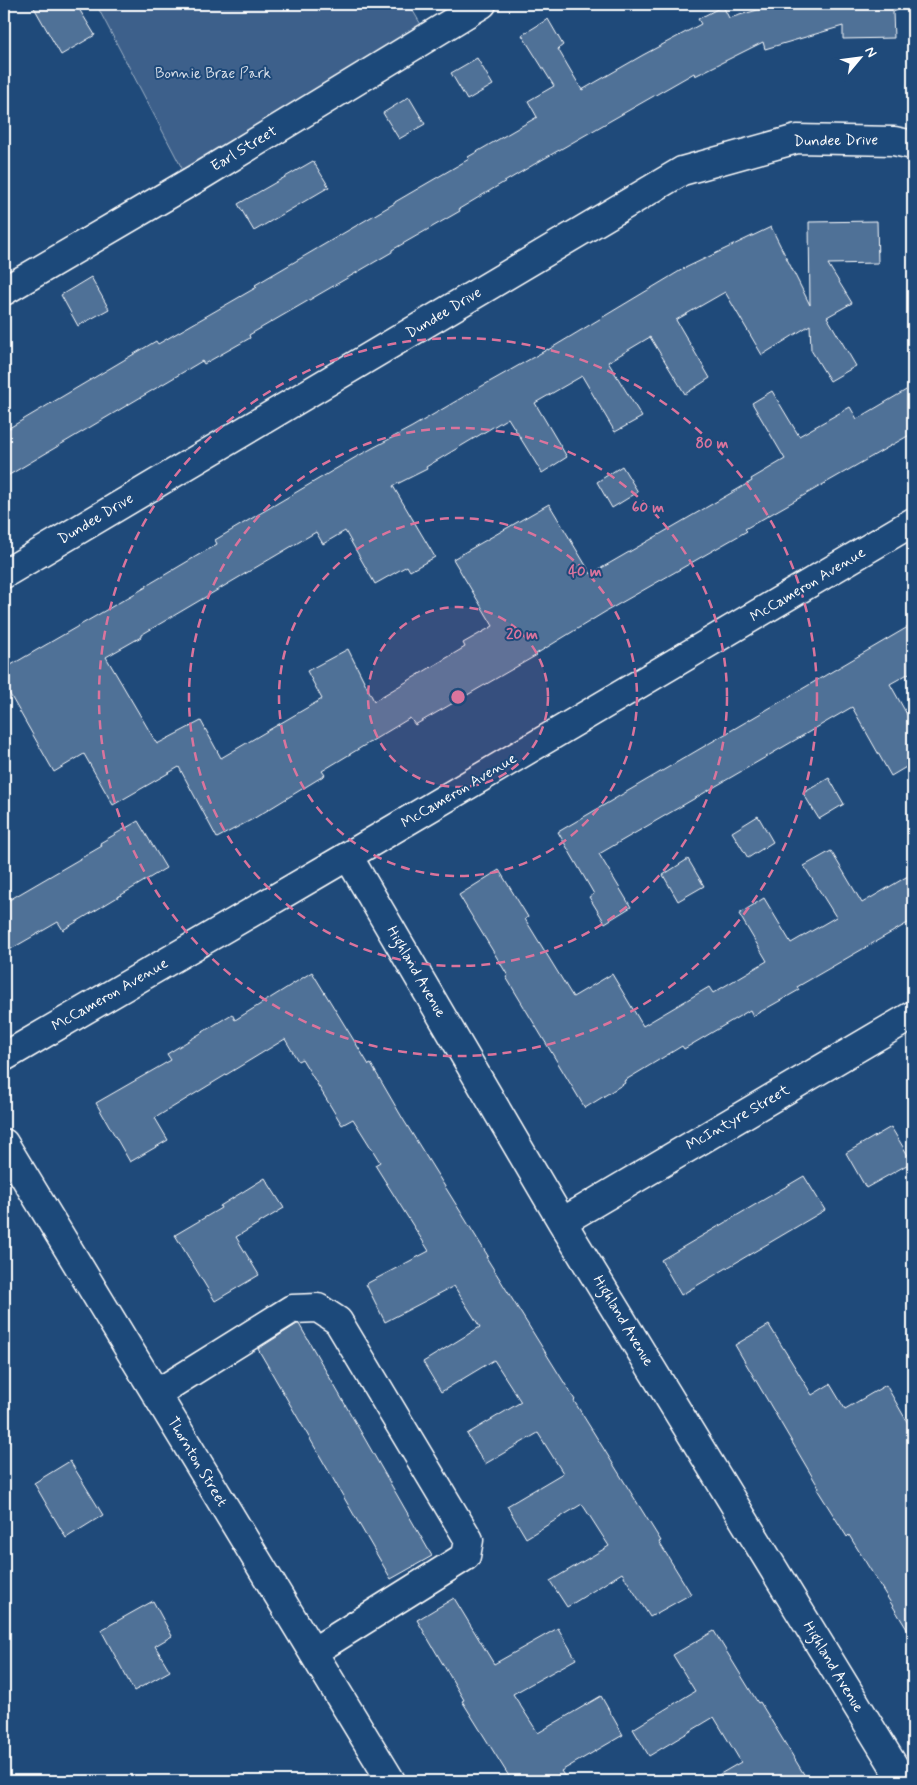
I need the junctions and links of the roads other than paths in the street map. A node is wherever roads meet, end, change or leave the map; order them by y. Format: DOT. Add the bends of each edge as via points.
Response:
graph roads {
  1 [pos="482,4"];
  2 [pos="913,145"];
  3 [pos="4,290"];
  4 [pos="913,522"];
  5 [pos="4,574"];
  6 [pos="348,856"];
  7 [pos="913,1015"];
  8 [pos="4,1057"];
  9 [pos="4,1143"];
  10 [pos="562,1222"];
  11 [pos="156,1394"];
  12 [pos="313,1652"];
  13 [pos="391,1781"];
  14 [pos="903,1781"];
  1 -- 3 [label="street, Earl Street" via="197,178"];
  2 -- 5 [label="street, Dundee Drive" via="894,140 797,139 682,172"];
  4 -- 6 [label="street, McCameron Avenue"];
  6 -- 8 [label="street, McCameron Avenue"];
  6 -- 10 [label="street, Highland Avenue"];
  7 -- 10 [label="street, McIntyre Street"];
  9 -- 11 [label="street, Thornton Street"];
  10 -- 14 [label="street, Highland Avenue"];
  11 -- 12 [label="street, Thornton Street"];
  11 -- 12 [label="street" via="292,1309 318,1308 338,1321 469,1540 466,1556"];
  12 -- 13 [label="street, Thornton Street"];
}
